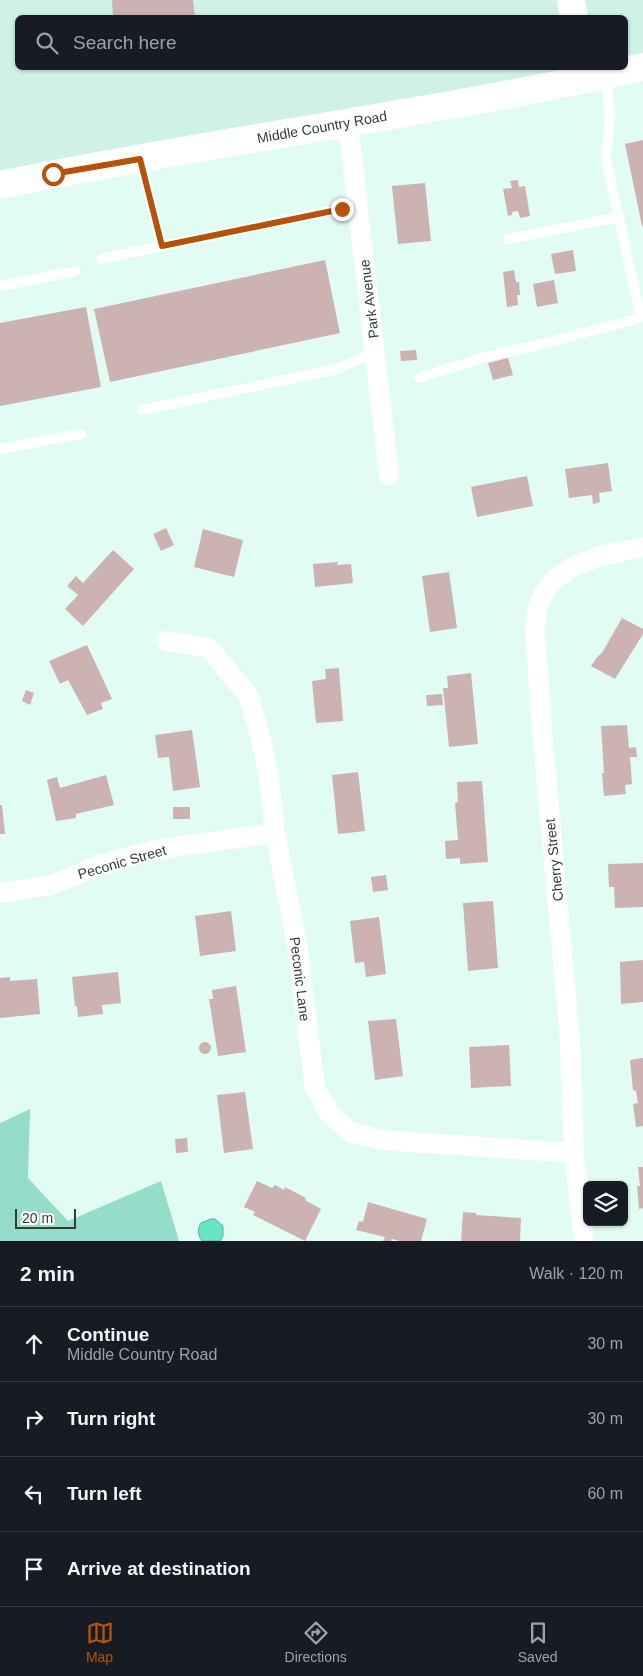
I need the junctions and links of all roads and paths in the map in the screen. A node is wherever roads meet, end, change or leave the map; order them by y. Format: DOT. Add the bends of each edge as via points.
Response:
graph roads {
  1 [pos="572,0"];
  2 [pos="574,15"];
  3 [pos="643,67"];
  4 [pos="628,69"];
  5 [pos="620,70"];
  6 [pos="589,74"];
  7 [pos="348,124"];
  8 [pos="140,159"];
  9 [pos="0,185"];
  10 [pos="358,207"];
  11 [pos="619,217"];
  12 [pos="508,239"];
  13 [pos="162,246"];
  14 [pos="100,259"];
  15 [pos="76,271"];
  16 [pos="0,286"];
  17 [pos="375,352"];
  18 [pos="419,378"];
  19 [pos="142,410"];
  20 [pos="81,434"];
  21 [pos="0,449"];
  22 [pos="389,475"];
  23 [pos="643,547"];
  24 [pos="166,641"];
  25 [pos="275,833"];
  26 [pos="0,893"];
  27 [pos="574,1153"];
  28 [pos="584,1241"];
  1 -- 2 [label="main road"];
  3 -- 4 [label="main road, Middle Country Road"];
  5 -- 6 [label="main road, Middle Country Road"];
  6 -- 7 [label="main road, Middle Country Road"];
  6 -- 11 [label="lane" via="610,118 606,159"];
  7 -- 8 [label="main road, Middle Country Road"];
  7 -- 10 [label="street, Park Avenue"];
  8 -- 9 [label="main road, Middle Country Road"];
  8 -- 13 [label="lane"];
  10 -- 13 [label="lane"];
  10 -- 17 [label="street, Park Avenue"];
  11 -- 12 [label="lane"];
  11 -- 18 [label="lane" via="641,318 485,357"];
  13 -- 14 [label="lane"];
  15 -- 16 [label="lane"];
  17 -- 19 [label="lane" via="337,369"];
  17 -- 22 [label="street, Park Avenue"];
  20 -- 21 [label="lane"];
  23 -- 27 [label="street, Cherry Street" via="600,556 570,568 551,583 537,612 535,631 543,741 570,1041"];
  24 -- 25 [label="street, Peconic Lane" via="208,648 248,695 269,778"];
  25 -- 26 [label="street, Peconic Street" via="154,850 51,885"];
  25 -- 27 [label="street, Peconic Lane" via="297,944 315,1088 330,1114 350,1132 382,1140"];
  27 -- 28 [label="street, Cherry Street"];
}
